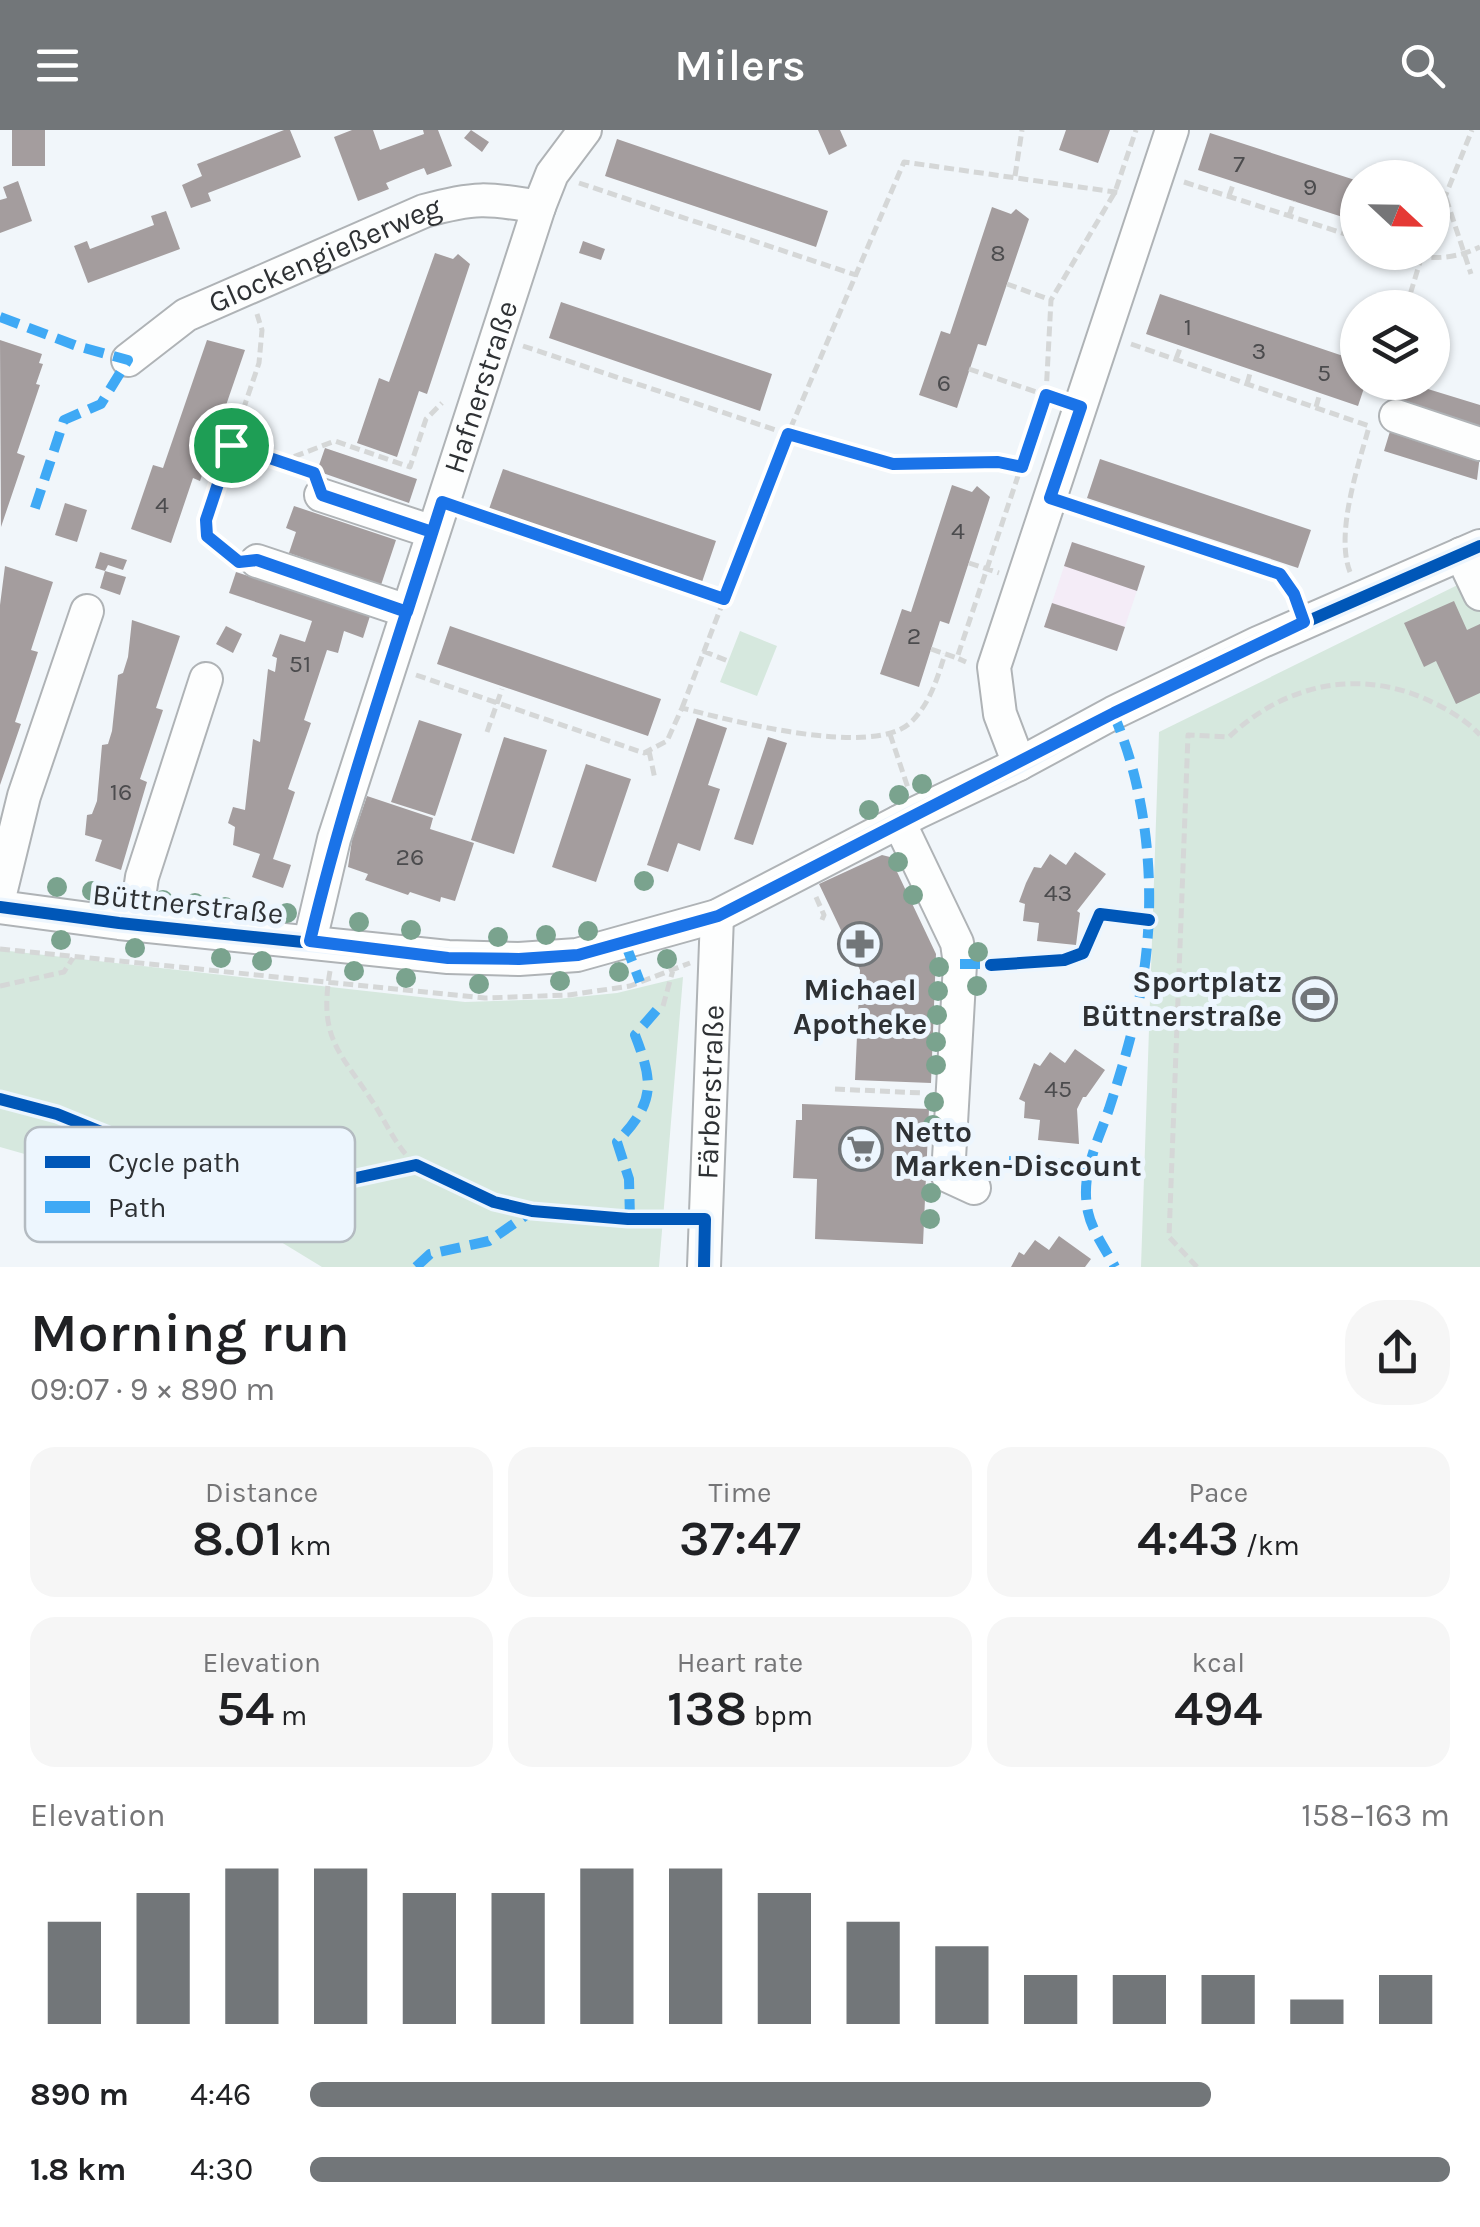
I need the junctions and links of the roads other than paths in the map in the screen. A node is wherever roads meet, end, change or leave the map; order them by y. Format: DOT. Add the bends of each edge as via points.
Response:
graph roads {
  1 [pos="585,130"];
  2 [pos="1172,130"];
  3 [pos="538,207"];
  4 [pos="128,360"];
  5 [pos="1379,418"];
  6 [pos="1480,444"];
  7 [pos="322,495"];
  8 [pos="437,517"];
  9 [pos="1471,550"];
  10 [pos="257,560"];
  11 [pos="1480,594"];
  12 [pos="87,610"];
  13 [pos="407,612"];
  14 [pos="206,679"];
  15 [pos="1019,764"];
  16 [pos="909,817"];
  17 [pos="0,894"];
  18 [pos="0,907"];
  19 [pos="718,916"];
  20 [pos="136,924"];
  21 [pos="322,942"];
  22 [pos="974,1188"];
  23 [pos="704,1267"];
  1 -- 3 [label="street, Hafnerstraße" via="552,174"];
  2 -- 15 [label="street" via="994,672 1000,714"];
  3 -- 4 [label="street, Glockengießerweg" via="465,199 424,211 186,314"];
  3 -- 8 [label="street, Hafnerstraße"];
  5 -- 6 [label="street"];
  7 -- 8 [label="street"];
  8 -- 13 [label="street, Hafnerstraße"];
  9 -- 11 [label="street"];
  9 -- 15 [label="street, Büttnerstraße" via="1304,622"];
  10 -- 13 [label="street"];
  12 -- 17 [label="street" via="24,796"];
  13 -- 21 [label="street, Hafnerstraße" via="334,839"];
  14 -- 20 [label="street" via="142,877"];
  15 -- 16 [label="street, Büttnerstraße"];
  16 -- 19 [label="street, Büttnerstraße"];
  16 -- 22 [label="street" via="957,943 948,1176"];
  18 -- 20 [label="street, Büttnerstraße"];
  19 -- 21 [label="street, Büttnerstraße" via="578,955 519,959 448,958"];
  19 -- 23 [label="street, Färberstraße"];
  20 -- 21 [label="street, Büttnerstraße"];
}
